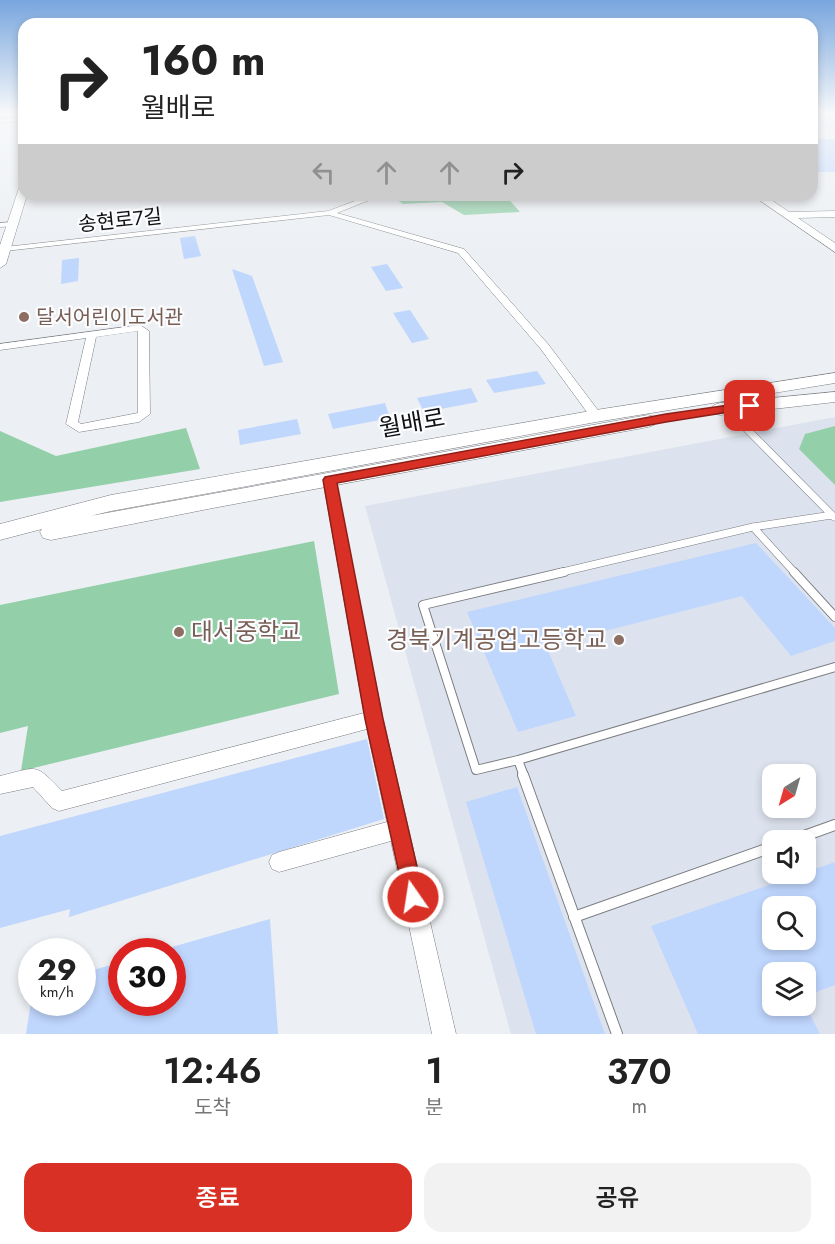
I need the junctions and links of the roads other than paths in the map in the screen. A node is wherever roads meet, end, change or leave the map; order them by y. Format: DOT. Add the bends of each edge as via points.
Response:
graph roads {
  1 [pos="20,201"];
  2 [pos="362,201"];
  3 [pos="767,201"];
  4 [pos="329,213"];
  5 [pos="835,214"];
  6 [pos="789,215"];
  7 [pos="13,224"];
  8 [pos="0,225"];
  9 [pos="835,248"];
  10 [pos="5,249"];
  11 [pos="0,264"];
  12 [pos="92,334"];
  13 [pos="0,347"];
  14 [pos="835,378"];
  15 [pos="835,397"];
  16 [pos="726,408"];
  17 [pos="596,416"];
  18 [pos="329,480"];
  19 [pos="834,516"];
  20 [pos="753,527"];
  21 [pos="0,532"];
  22 [pos="0,542"];
  23 [pos="835,616"];
  24 [pos="835,667"];
  25 [pos="374,719"];
  26 [pos="518,760"];
  27 [pos="0,785"];
  28 [pos="835,825"];
  29 [pos="398,829"];
  30 [pos="816,832"];
  31 [pos="762,851"];
  32 [pos="279,862"];
  33 [pos="574,917"];
  34 [pos="444,1034"];
  35 [pos="616,1034"];
  1 -- 7 [label="main road"];
  2 -- 4 [label="street, 송현로7길"];
  3 -- 6 [label="main road"];
  4 -- 10 [label="street, 송현로7길"];
  4 -- 17 [label="street" via="460,251 544,346"];
  5 -- 6 [label="main road"];
  6 -- 9 [label="main road"];
  7 -- 8 [label="street"];
  7 -- 10 [label="main road"];
  10 -- 11 [label="main road"];
  12 -- 12 [label="street" via="133,328 144,331 144,414 139,418 79,428 72,424"];
  12 -- 13 [label="street"];
  14 -- 17 [label="main road, 월배로"];
  15 -- 16 [label="main road, 월배로"];
  16 -- 18 [label="main road, 월배로"];
  16 -- 19 [label="lane"];
  17 -- 21 [label="main road, 월배로" via="111,503"];
  18 -- 22 [label="main road, 월배로"];
  18 -- 25 [label="street"];
  19 -- 20 [label="lane"];
  20 -- 23 [label="lane"];
  20 -- 26 [label="lane" via="423,604 476,770"];
  24 -- 26 [label="lane"];
  25 -- 27 [label="street" via="59,801 36,777"];
  25 -- 29 [label="street"];
  26 -- 33 [label="lane"];
  28 -- 30 [label="lane"];
  29 -- 32 [label="street"];
  29 -- 34 [label="street"];
  31 -- 33 [label="lane"];
  33 -- 35 [label="lane"];
}
